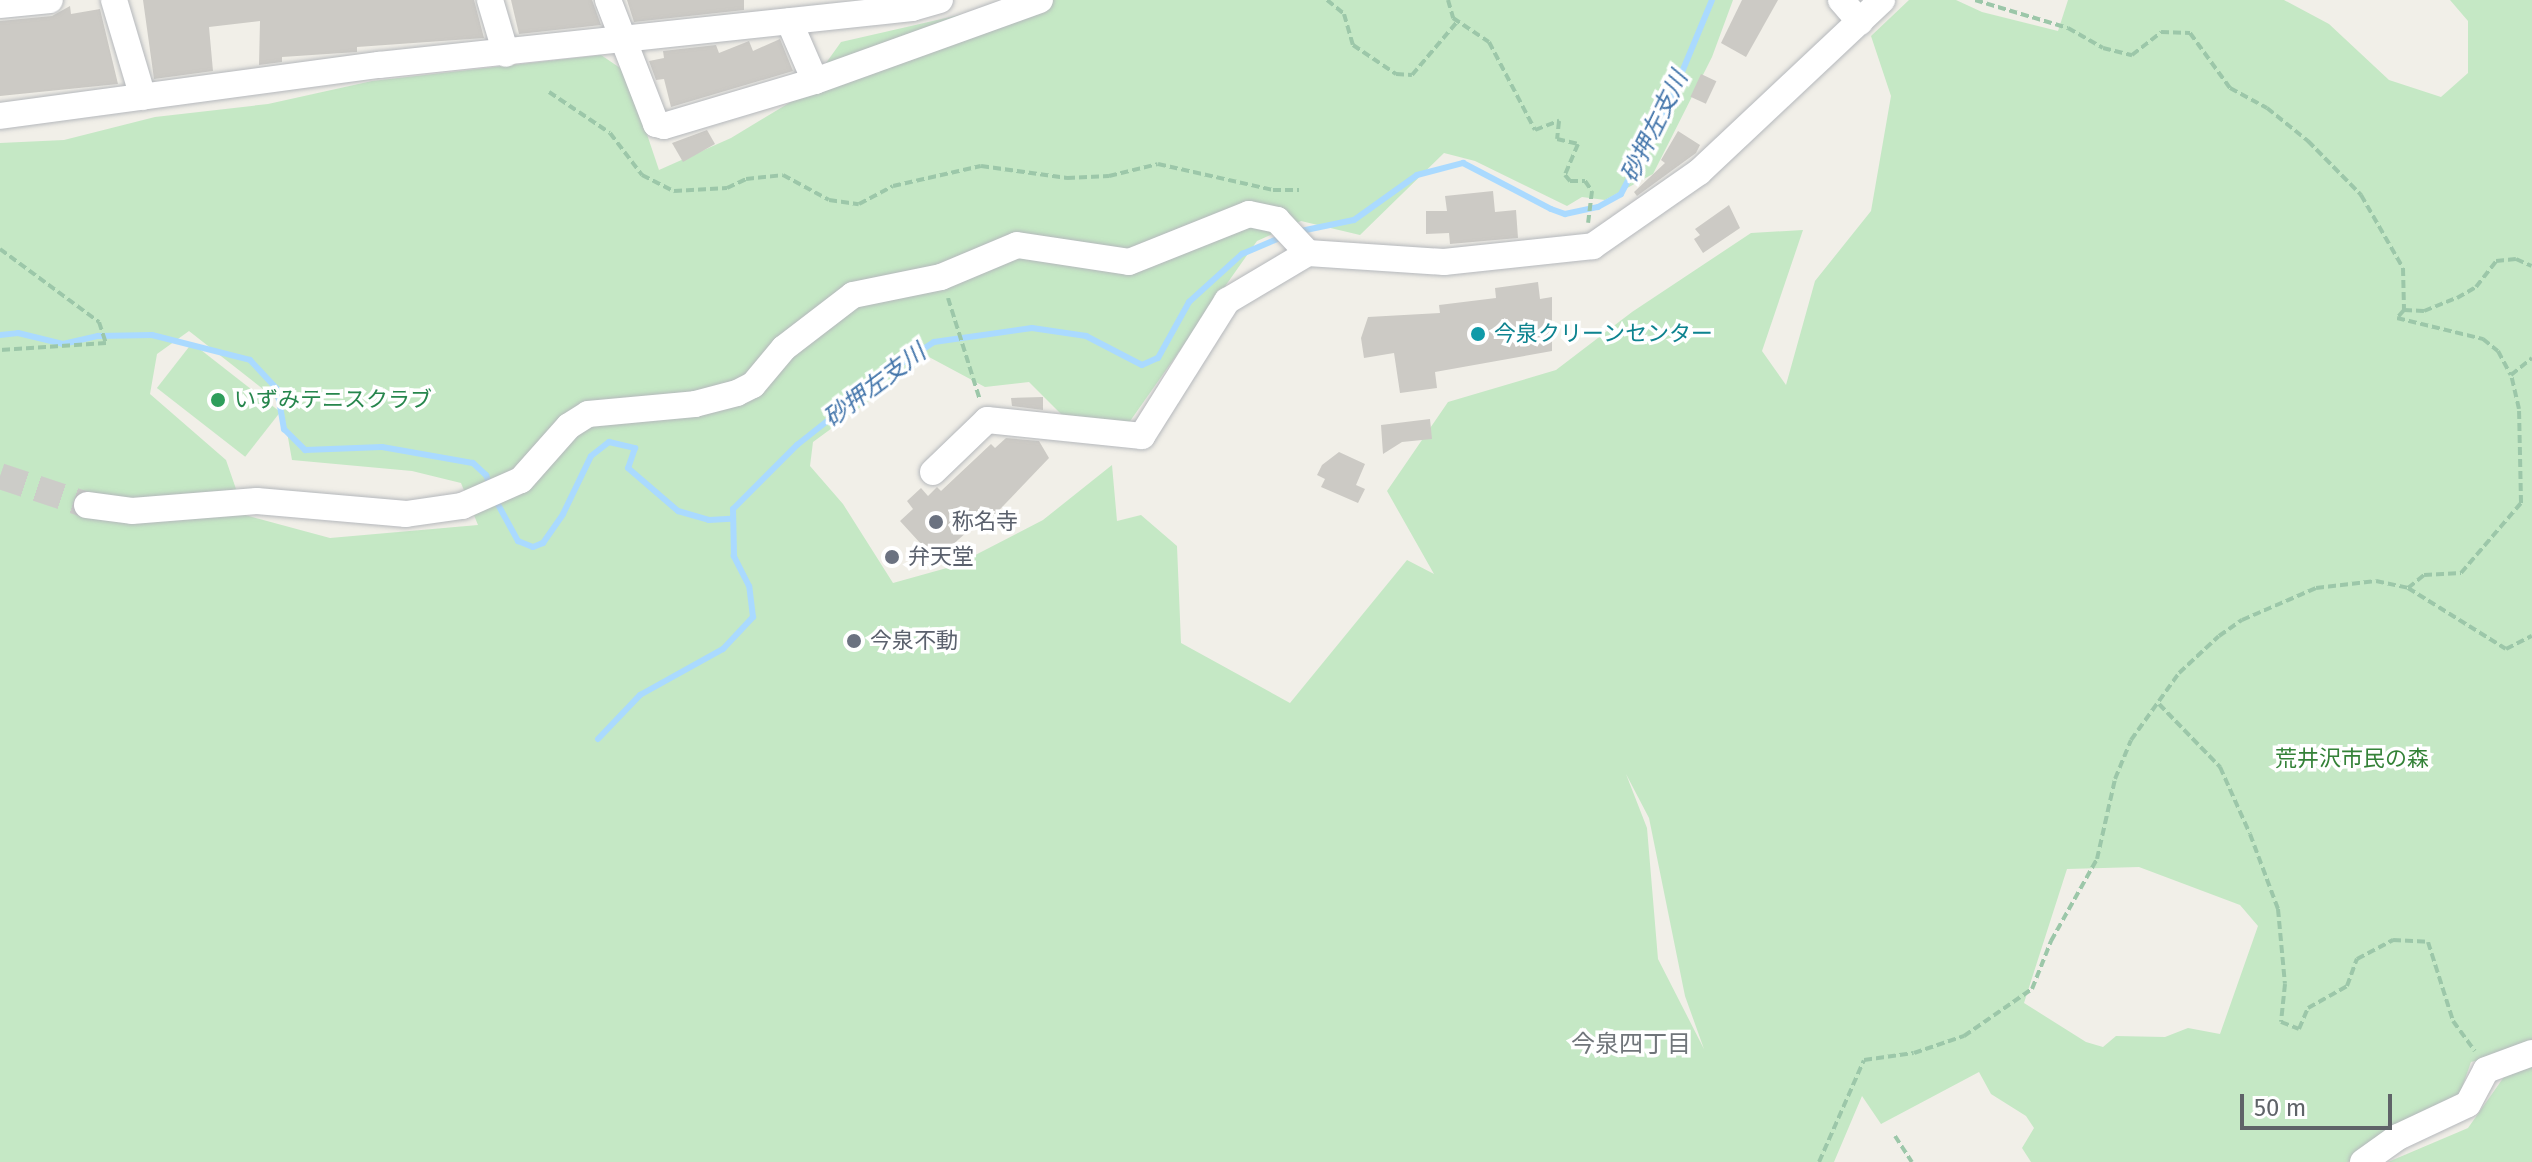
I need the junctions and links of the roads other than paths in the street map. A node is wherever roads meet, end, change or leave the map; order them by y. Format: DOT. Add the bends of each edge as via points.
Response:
graph roads {
  1 [pos="50,0"];
  2 [pos="114,0"];
  3 [pos="490,0"];
  4 [pos="608,0"];
  5 [pos="940,0"];
  6 [pos="1040,0"];
  7 [pos="1841,0"];
  8 [pos="1882,0"];
  9 [pos="910,4"];
  10 [pos="0,5"];
  11 [pos="789,21"];
  12 [pos="1860,22"];
  13 [pos="621,40"];
  14 [pos="506,54"];
  15 [pos="815,81"];
  16 [pos="143,97"];
  17 [pos="0,116"];
  18 [pos="1308,253"];
  19 [pos="933,472"];
  20 [pos="87,505"];
  21 [pos="2532,1053"];
  22 [pos="2363,1162"];
  1 -- 10 [label="street"];
  2 -- 16 [label="street"];
  3 -- 14 [label="street"];
  4 -- 13 [label="street"];
  5 -- 9 [label="street"];
  6 -- 15 [label="street"];
  7 -- 12 [label="street"];
  8 -- 12 [label="street"];
  9 -- 11 [label="street"];
  11 -- 13 [label="street"];
  11 -- 15 [label="street"];
  12 -- 18 [label="street" via="1699,172 1593,246 1444,262"];
  13 -- 14 [label="street"];
  13 -- 15 [label="street" via="656,124 664,126"];
  14 -- 16 [label="street" via="379,65"];
  16 -- 17 [label="street"];
  18 -- 19 [label="street" via="1227,301 1142,436 987,420"];
  18 -- 20 [label="street" via="1277,220 1249,214 1129,262 1017,245 941,277 870,290 831,308 784,348 753,385 737,393 695,404 588,414 569,426 521,480 462,506 406,514 286,501 132,511"];
  21 -- 22 [label="street" via="2486,1070 2468,1104 2398,1137"];
}
